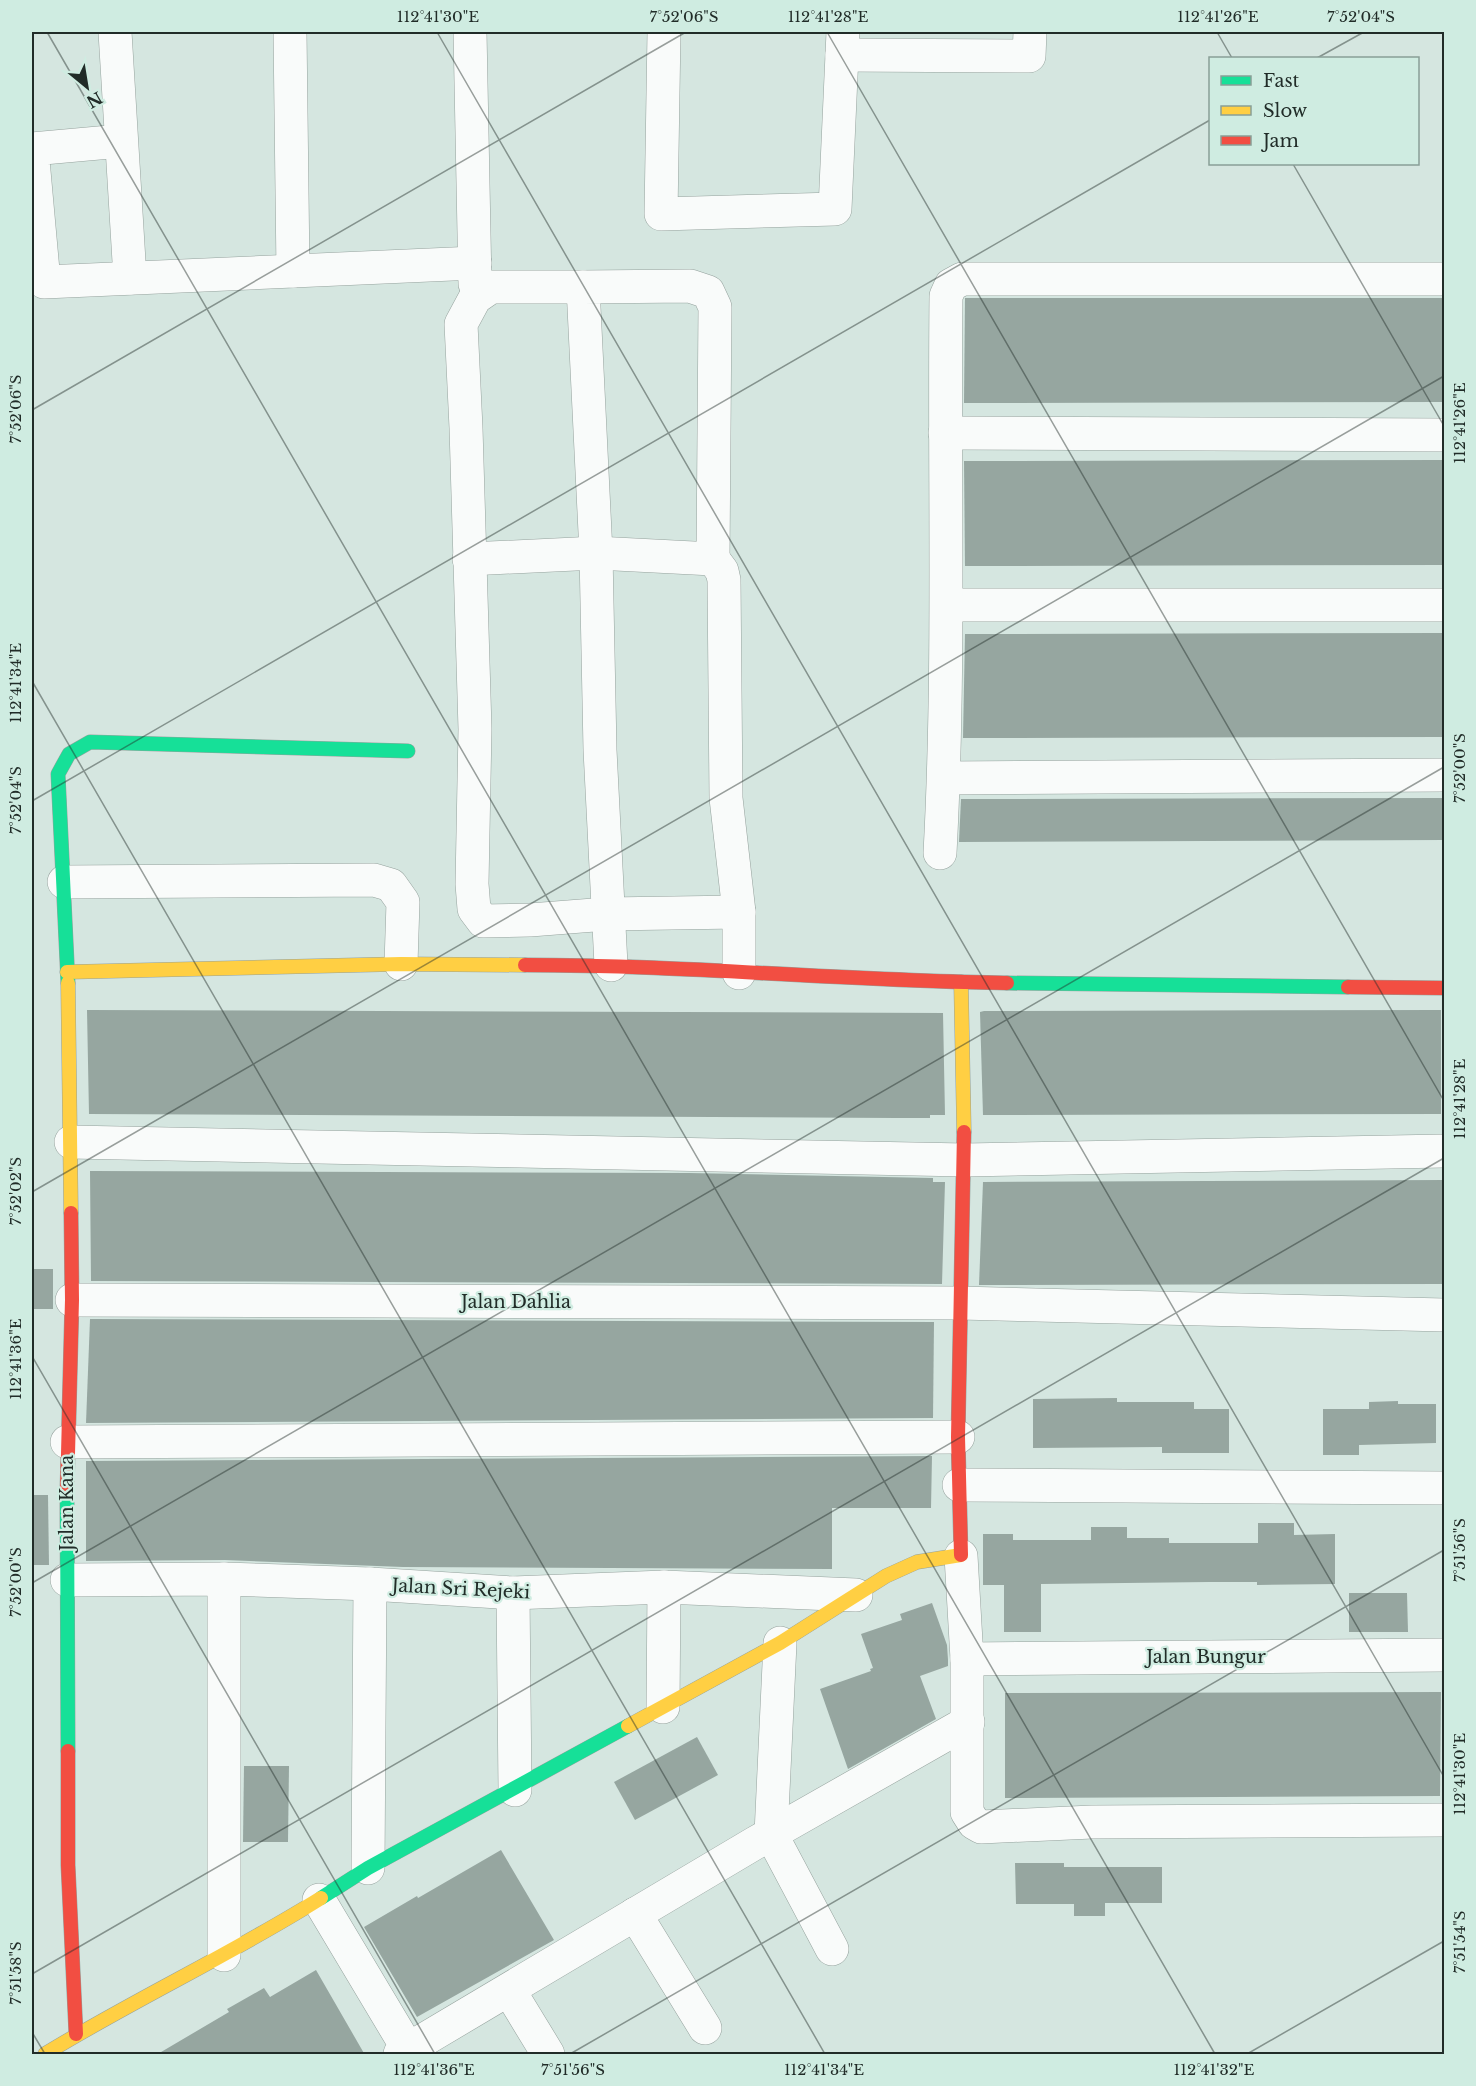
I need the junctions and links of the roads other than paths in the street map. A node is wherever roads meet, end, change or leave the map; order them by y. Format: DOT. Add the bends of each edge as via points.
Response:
graph roads {
  1 [pos="115,32"];
  2 [pos="290,32"];
  3 [pos="470,32"];
  4 [pos="664,32"];
  5 [pos="1030,32"];
  6 [pos="842,43"];
  7 [pos="121,141"];
  8 [pos="475,263"];
  9 [pos="293,271"];
  10 [pos="130,278"];
  11 [pos="1444,279"];
  12 [pos="583,287"];
  13 [pos="475,298"];
  14 [pos="945,432"];
  15 [pos="1444,435"];
  16 [pos="596,553"];
  17 [pos="469,559"];
  18 [pos="713,559"];
  19 [pos="947,605"];
  20 [pos="1444,605"];
  21 [pos="408,751"];
  22 [pos="1444,775"];
  23 [pos="944,778"];
  24 [pos="940,853"];
  25 [pos="64,882"];
  26 [pos="739,912"];
  27 [pos="607,914"];
  28 [pos="401,964"];
  29 [pos="611,965"];
  30 [pos="67,972"];
  31 [pos="739,973"];
  32 [pos="961,982"];
  33 [pos="1444,988"];
  34 [pos="71,1142"];
  35 [pos="1444,1152"];
  36 [pos="965,1160"];
  37 [pos="72,1300"];
  38 [pos="960,1303"];
  39 [pos="1444,1315"];
  40 [pos="958,1437"];
  41 [pos="67,1442"];
  42 [pos="959,1485"];
  43 [pos="1444,1488"];
  44 [pos="961,1556"];
  45 [pos="224,1579"];
  46 [pos="67,1580"];
  47 [pos="370,1584"];
  48 [pos="664,1587"];
  49 [pos="513,1593"];
  50 [pos="855,1595"];
  51 [pos="780,1643"];
  52 [pos="1444,1655"];
  53 [pos="967,1659"];
  54 [pos="663,1707"];
  55 [pos="968,1722"];
  56 [pos="515,1790"];
  57 [pos="1444,1820"];
  58 [pos="771,1834"];
  59 [pos="368,1868"];
  60 [pos="320,1900"];
  61 [pos="635,1914"];
  62 [pos="832,1949"];
  63 [pos="224,1955"];
  64 [pos="509,1990"];
  65 [pos="705,2028"];
  66 [pos="76,2034"];
  67 [pos="406,2053"];
  68 [pos="45,2055"];
  69 [pos="548,2055"];
  1 -- 7 [label="street"];
  2 -- 9 [label="street"];
  3 -- 8 [label="street"];
  4 -- 6 [label="street" via="661,214 835,209"];
  5 -- 6 [label="street" via="1029,56"];
  7 -- 10 [label="street"];
  7 -- 10 [label="street" via="32,149 44,282"];
  8 -- 9 [label="street"];
  8 -- 13 [label="street"];
  9 -- 10 [label="street"];
  11 -- 14 [label="street" via="962,279 951,285 946,296"];
  12 -- 13 [label="street" via="491,287"];
  12 -- 16 [label="street"];
  12 -- 18 [label="street" via="690,286 708,292 715,306"];
  13 -- 17 [label="street" via="461,324"];
  14 -- 15 [label="street"];
  14 -- 19 [label="street"];
  16 -- 17 [label="street"];
  16 -- 18 [label="street"];
  16 -- 27 [label="street"];
  17 -- 27 [label="street" via="475,729 474,909 483,921"];
  18 -- 26 [label="street" via="724,580 726,798"];
  19 -- 20 [label="street"];
  19 -- 23 [label="street"];
  21 -- 25 [label="street, Jalan Kana" via="90,742 69,754 58,774"];
  22 -- 23 [label="street"];
  23 -- 24 [label="street"];
  25 -- 28 [label="street" via="374,880 391,885 403,902"];
  25 -- 30 [label="street, Jalan Kana"];
  26 -- 27 [label="street"];
  26 -- 31 [label="street"];
  27 -- 29 [label="street"];
  28 -- 29 [label="street"];
  28 -- 30 [label="street"];
  29 -- 31 [label="street"];
  30 -- 34 [label="street, Jalan Kana"];
  31 -- 32 [label="street"];
  32 -- 33 [label="street"];
  32 -- 36 [label="street"];
  34 -- 36 [label="street"];
  34 -- 37 [label="street, Jalan Kana"];
  35 -- 36 [label="street"];
  36 -- 38 [label="street"];
  37 -- 38 [label="street, Jalan Dahlia"];
  37 -- 41 [label="street, Jalan Kana"];
  38 -- 39 [label="street, Jalan Dahlia"];
  38 -- 40 [label="street"];
  40 -- 41 [label="street"];
  40 -- 42 [label="street"];
  41 -- 46 [label="street, Jalan Kana"];
  42 -- 43 [label="street"];
  42 -- 44 [label="street"];
  44 -- 50 [label="street" via="917,1563"];
  44 -- 53 [label="street"];
  45 -- 46 [label="street, Jalan Sri Rejeki"];
  45 -- 47 [label="street, Jalan Sri Rejeki"];
  45 -- 63 [label="street"];
  46 -- 66 [label="street, Jalan Kana" via="68,1865"];
  47 -- 49 [label="street, Jalan Sri Rejeki"];
  47 -- 59 [label="street"];
  48 -- 49 [label="street, Jalan Sri Rejeki"];
  48 -- 50 [label="street, Jalan Sri Rejeki"];
  48 -- 54 [label="street"];
  49 -- 56 [label="street"];
  50 -- 51 [label="street"];
  51 -- 54 [label="street"];
  51 -- 58 [label="street"];
  52 -- 53 [label="street, Jalan Bungur"];
  53 -- 55 [label="street"];
  54 -- 56 [label="street"];
  55 -- 57 [label="street" via="967,1812 981,1827 1092,1822"];
  55 -- 58 [label="street"];
  56 -- 59 [label="street"];
  58 -- 61 [label="street"];
  58 -- 62 [label="street"];
  59 -- 60 [label="street"];
  60 -- 63 [label="street"];
  60 -- 67 [label="street"];
  61 -- 64 [label="street"];
  61 -- 65 [label="street"];
  63 -- 66 [label="street"];
  64 -- 67 [label="street"];
  64 -- 69 [label="street"];
  66 -- 68 [label="street"];
}
